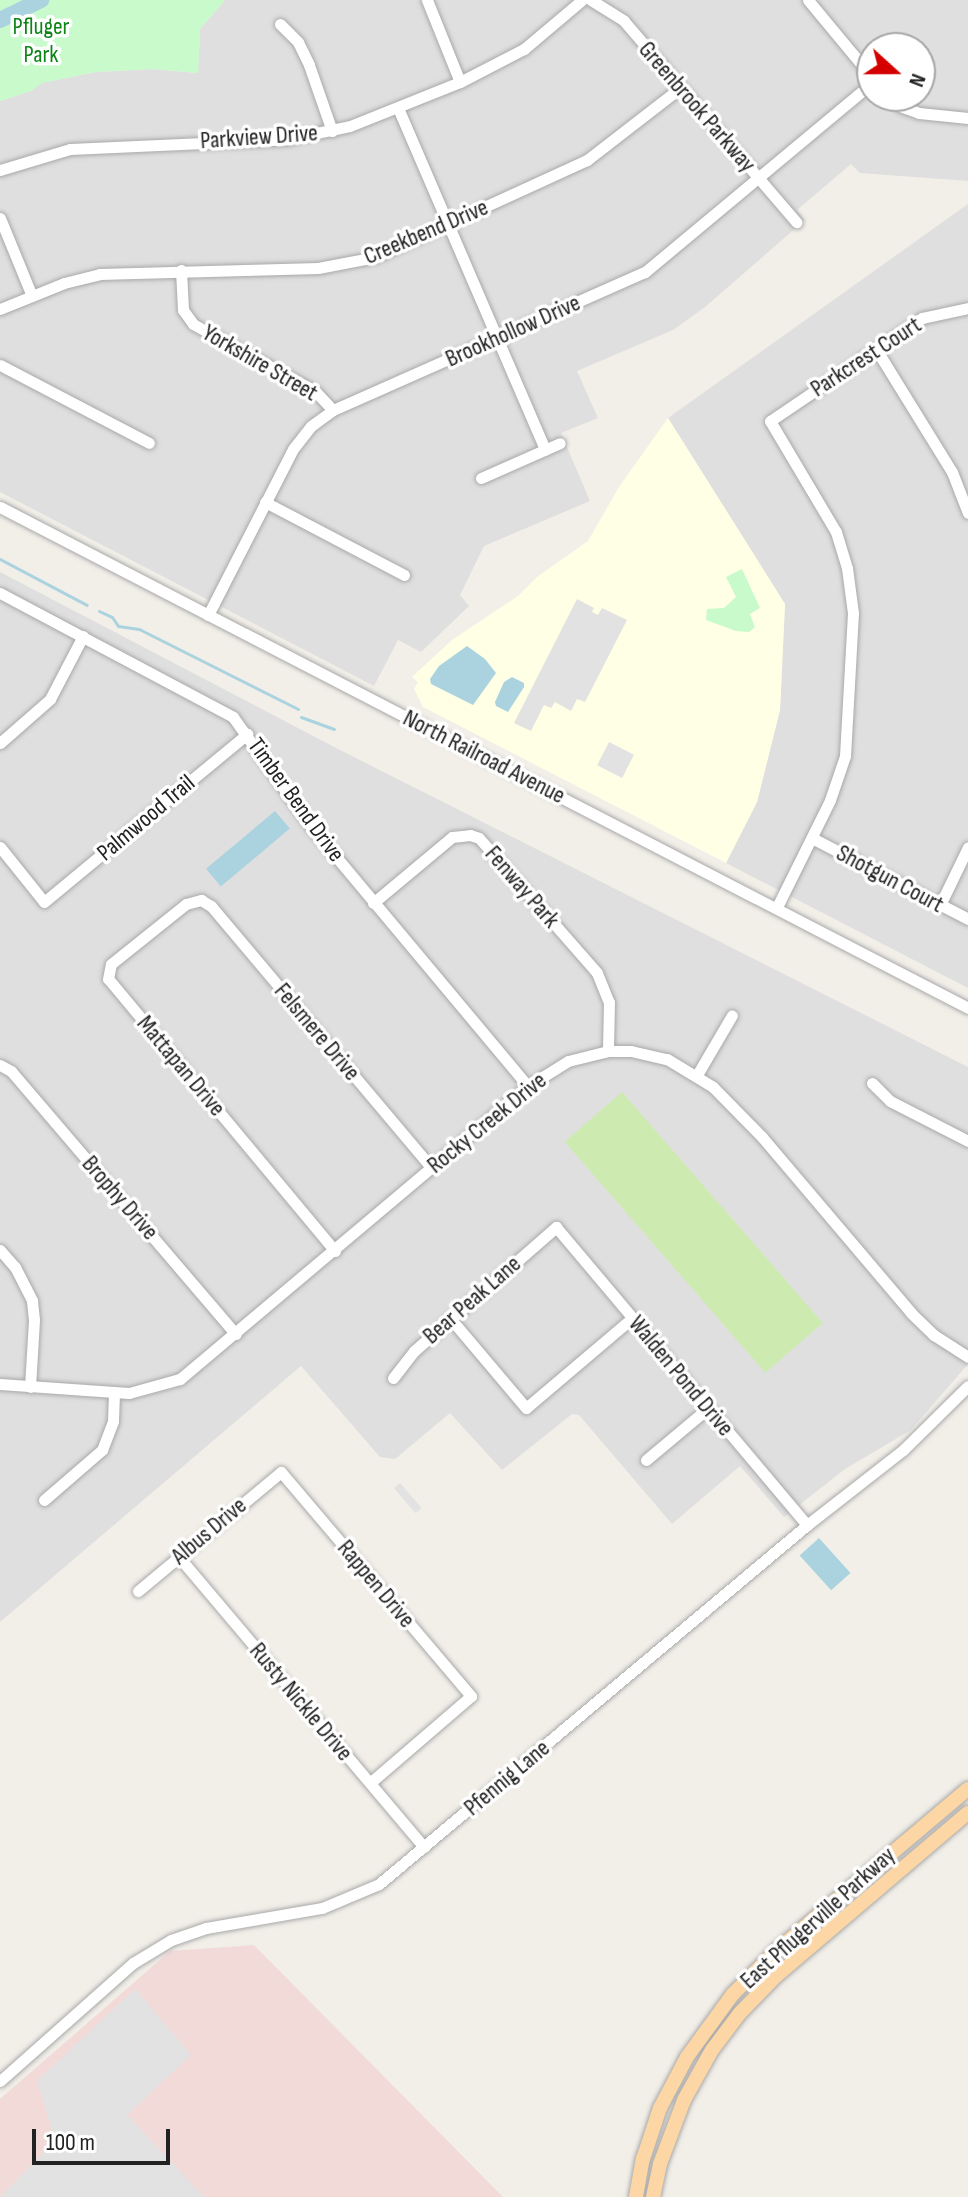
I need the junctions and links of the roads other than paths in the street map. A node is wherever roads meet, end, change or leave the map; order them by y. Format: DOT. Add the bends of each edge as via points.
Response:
graph roads {
  1 [pos="427,0"];
  2 [pos="582,0"];
  3 [pos="591,0"];
  4 [pos="808,0"];
  5 [pos="280,24"];
  6 [pos="856,60"];
  7 [pos="460,82"];
  8 [pos="680,88"];
  9 [pos="856,94"];
  10 [pos="398,108"];
  11 [pos="916,112"];
  12 [pos="968,118"];
  13 [pos="332,131"];
  14 [pos="0,170"];
  15 [pos="759,178"];
  16 [pos="0,218"];
  17 [pos="796,222"];
  18 [pos="447,225"];
  19 [pos="181,270"];
  20 [pos="32,296"];
  21 [pos="968,308"];
  22 [pos="0,309"];
  23 [pos="496,338"];
  24 [pos="876,349"];
  25 [pos="0,365"];
  26 [pos="333,410"];
  27 [pos="149,443"];
  28 [pos="560,443"];
  29 [pos="545,450"];
  30 [pos="481,478"];
  31 [pos="265,502"];
  32 [pos="0,507"];
  33 [pos="968,513"];
  34 [pos="404,575"];
  35 [pos="0,593"];
  36 [pos="208,615"];
  37 [pos="83,636"];
  38 [pos="247,734"];
  39 [pos="0,743"];
  40 [pos="812,838"];
  41 [pos="0,847"];
  42 [pos="968,847"];
  43 [pos="201,900"];
  44 [pos="373,903"];
  45 [pos="940,905"];
  46 [pos="777,907"];
  47 [pos="968,919"];
  48 [pos="968,1008"];
  49 [pos="732,1015"];
  50 [pos="608,1051"];
  51 [pos="1,1064"];
  52 [pos="697,1075"];
  53 [pos="872,1083"];
  54 [pos="528,1086"];
  55 [pos="968,1141"];
  56 [pos="432,1168"];
  57 [pos="556,1227"];
  58 [pos="0,1250"];
  59 [pos="335,1251"];
  60 [pos="450,1318"];
  61 [pos="632,1318"];
  62 [pos="236,1334"];
  63 [pos="968,1357"];
  64 [pos="393,1378"];
  65 [pos="0,1384"];
  66 [pos="968,1386"];
  67 [pos="30,1387"];
  68 [pos="114,1393"];
  69 [pos="708,1408"];
  70 [pos="646,1460"];
  71 [pos="281,1472"];
  72 [pos="44,1500"];
  73 [pos="807,1525"];
  74 [pos="178,1556"];
  75 [pos="138,1591"];
  76 [pos="370,1783"];
  77 [pos="967,1791"];
  78 [pos="968,1813"];
  79 [pos="424,1847"];
  80 [pos="0,2081"];
  81 [pos="643,2159"];
  82 [pos="660,2164"];
  83 [pos="636,2197"];
  84 [pos="653,2197"];
  1 -- 7 [label="street"];
  2 -- 7 [label="street, Parkview Drive" via="524,49"];
  3 -- 8 [label="street, Greenbrook Parkway" via="624,21"];
  4 -- 6 [label="street"];
  5 -- 13 [label="street" via="298,42"];
  7 -- 10 [label="street, Parkview Drive"];
  8 -- 15 [label="street, Greenbrook Parkway"];
  8 -- 18 [label="street, Creekbend Drive" via="587,160"];
  9 -- 15 [label="street, Brookhollow Drive"];
  10 -- 13 [label="street, Parkview Drive"];
  10 -- 18 [label="street"];
  11 -- 12 [label="street"];
  13 -- 14 [label="street, Parkview Drive" via="265,141 96,146 54,152"];
  15 -- 17 [label="street, Greenbrook Parkway"];
  15 -- 23 [label="street, Brookhollow Drive" via="645,272"];
  16 -- 20 [label="street"];
  18 -- 19 [label="street, Creekbend Drive" via="375,257 318,268"];
  18 -- 23 [label="street"];
  19 -- 20 [label="street, Creekbend Drive" via="99,274"];
  19 -- 26 [label="street, Yorkshire Street" via="183,310 193,324 315,391"];
  20 -- 22 [label="street, Creekbend Drive"];
  21 -- 24 [label="street, Parkcrest Court" via="922,318"];
  23 -- 26 [label="street, Brookhollow Drive"];
  23 -- 29 [label="street"];
  24 -- 33 [label="street" via="952,472"];
  24 -- 40 [label="street, Parkcrest Court" via="770,421 836,532 853,597 847,741 833,792"];
  25 -- 27 [label="street"];
  26 -- 31 [label="street, Brookhollow Drive" via="301,437"];
  28 -- 29 [label="street"];
  29 -- 30 [label="street"];
  31 -- 34 [label="street"];
  31 -- 36 [label="street, Brookhollow Drive"];
  32 -- 36 [label="street, North Railroad Avenue"];
  35 -- 37 [label="street, Timber Bend Drive"];
  36 -- 46 [label="street, North Railroad Avenue"];
  37 -- 38 [label="street, Timber Bend Drive" via="217,706"];
  37 -- 39 [label="street" via="50,699"];
  38 -- 41 [label="street, Palmwood Trail" via="44,902"];
  38 -- 44 [label="street, Timber Bend Drive" via="303,816"];
  40 -- 45 [label="street, Shotgun Court"];
  40 -- 46 [label="street"];
  42 -- 45 [label="street"];
  43 -- 56 [label="street, Felsmere Drive"];
  43 -- 59 [label="street, Mattapan Drive" via="186,904 111,964 108,979"];
  44 -- 50 [label="street, Fenway Park" via="452,837 479,838 597,973 609,1002"];
  44 -- 54 [label="street, Timber Bend Drive"];
  45 -- 47 [label="street, Shotgun Court"];
  46 -- 48 [label="street, North Railroad Avenue"];
  49 -- 52 [label="street"];
  50 -- 52 [label="street, Rocky Creek Drive" via="649,1054"];
  50 -- 54 [label="street, Rocky Creek Drive" via="568,1061"];
  51 -- 62 [label="street, Brophy Drive"];
  52 -- 63 [label="street, Rocky Creek Drive" via="762,1137 911,1313"];
  53 -- 55 [label="street" via="890,1101"];
  54 -- 56 [label="street, Rocky Creek Drive"];
  56 -- 59 [label="street, Rocky Creek Drive"];
  57 -- 60 [label="street, Bear Peak Lane"];
  57 -- 61 [label="street, Walden Pond Drive"];
  58 -- 67 [label="street" via="32,1301"];
  59 -- 62 [label="street, Rocky Creek Drive"];
  60 -- 61 [label="street" via="526,1408"];
  60 -- 64 [label="street, Bear Peak Lane"];
  61 -- 69 [label="street, Walden Pond Drive"];
  62 -- 68 [label="street, Rocky Creek Drive" via="180,1379 143,1391"];
  65 -- 67 [label="street, Rocky Creek Drive"];
  66 -- 73 [label="street, Pfennig Lane" via="912,1443"];
  67 -- 68 [label="street, Rocky Creek Drive"];
  68 -- 72 [label="street" via="113,1421 102,1450"];
  69 -- 70 [label="street"];
  69 -- 73 [label="street, Walden Pond Drive"];
  71 -- 74 [label="street, Albus Drive"];
  71 -- 76 [label="street, Rappen Drive" via="471,1696"];
  73 -- 79 [label="street, Pfennig Lane"];
  74 -- 75 [label="street, Albus Drive"];
  74 -- 76 [label="street, Rusty Nickle Drive"];
  76 -- 79 [label="street, Rusty Nickle Drive"];
  77 -- 81 [label="main road, East Pflugerville Parkway" via="776,1951 733,1994 687,2057 660,2108"];
  78 -- 82 [label="main road, East Pflugerville Parkway" via="740,2013 684,2100"];
  79 -- 80 [label="street, Pfennig Lane" via="379,1884 343,1902 206,1928 153,1949"];
  81 -- 82 [label="street"];
  81 -- 83 [label="main road, East Pflugerville Parkway"];
  82 -- 84 [label="main road, East Pflugerville Parkway"];
}
